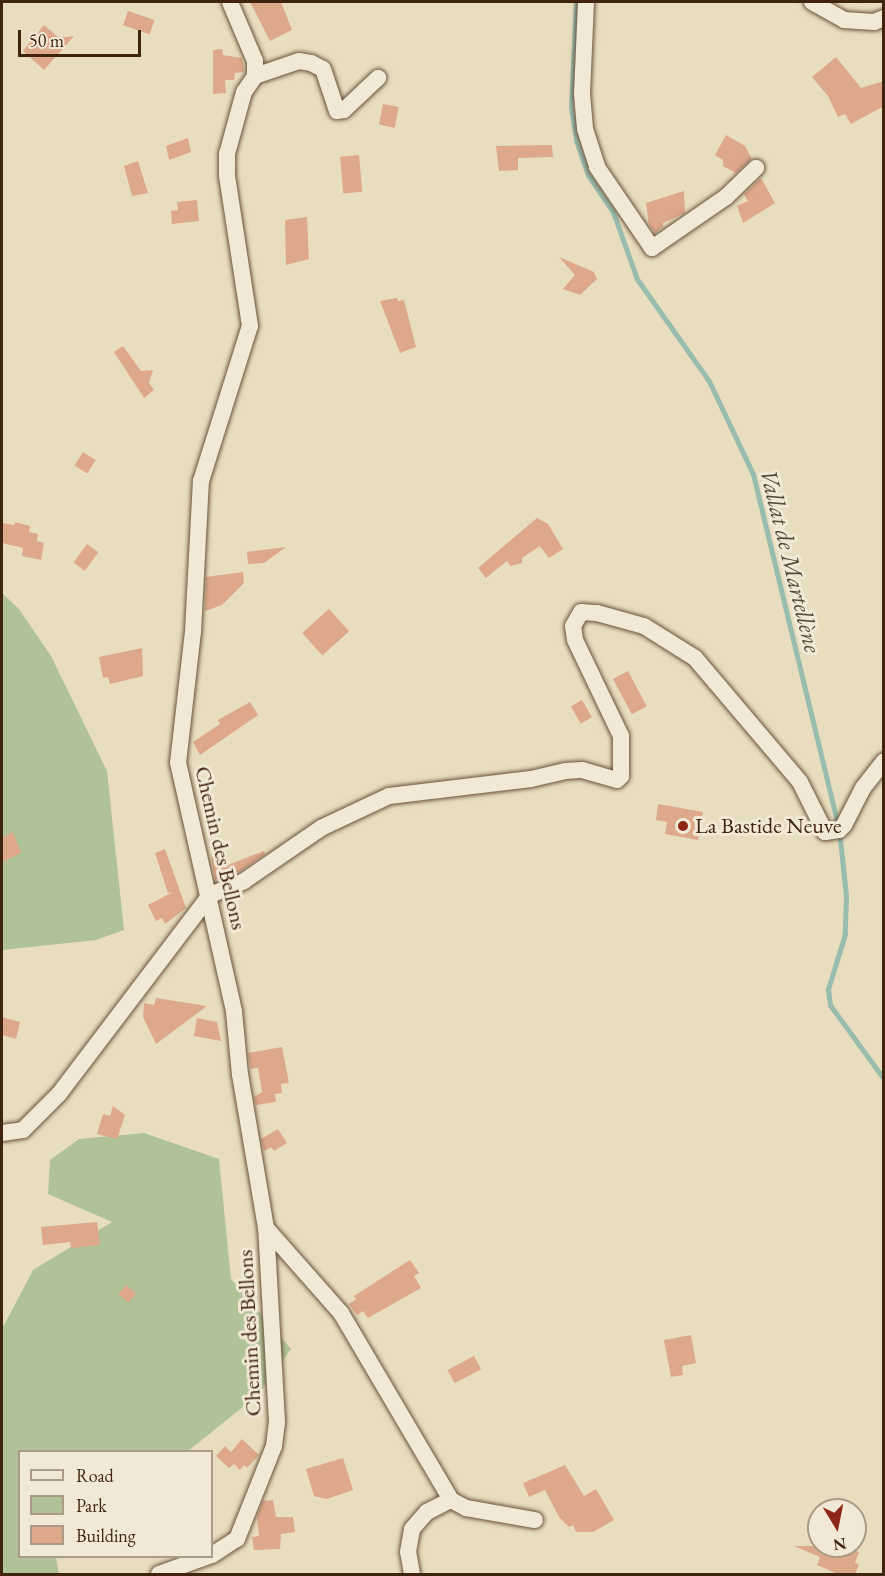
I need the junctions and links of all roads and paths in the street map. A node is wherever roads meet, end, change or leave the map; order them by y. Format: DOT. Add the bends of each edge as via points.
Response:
graph roads {
  1 [pos="230,2"];
  2 [pos="586,2"];
  3 [pos="812,2"];
  4 [pos="884,18"];
  5 [pos="255,76"];
  6 [pos="378,78"];
  7 [pos="756,168"];
  8 [pos="884,761"];
  9 [pos="210,895"];
  10 [pos="2,1133"];
  11 [pos="266,1228"];
  12 [pos="451,1500"];
  13 [pos="535,1520"];
  14 [pos="213,1554"];
  15 [pos="205,1558"];
  16 [pos="159,1575"];
  17 [pos="412,1575"];
  1 -- 5 [label="street" via="255,61"];
  2 -- 7 [label="street" via="582,94 585,129 597,167 652,248 726,196"];
  3 -- 4 [label="street" via="844,20 874,22"];
  5 -- 6 [label="street" via="300,61 311,63 323,69 337,111 344,110"];
  5 -- 9 [label="street, Chemin des Bellons" via="244,92 227,154 226,175 250,326 201,481 193,632 178,763"];
  8 -- 9 [label="street" via="863,788 844,825 825,832 800,782 695,658 644,626 581,612 573,626 575,640 621,736 624,756 617,780 582,770 566,771 389,796 321,828 244,881"];
  9 -- 10 [label="street" via="59,1094 23,1130"];
  9 -- 11 [label="street, Chemin des Bellons" via="234,1011 240,1075"];
  11 -- 12 [label="street" via="341,1312"];
  11 -- 14 [label="street, Chemin des Bellons" via="276,1434 237,1539"];
  12 -- 13 [label="street" via="466,1508"];
  12 -- 17 [label="street" via="427,1512 412,1529 408,1552"];
  15 -- 16 [label="street, Chemin des Bellons"];
}
